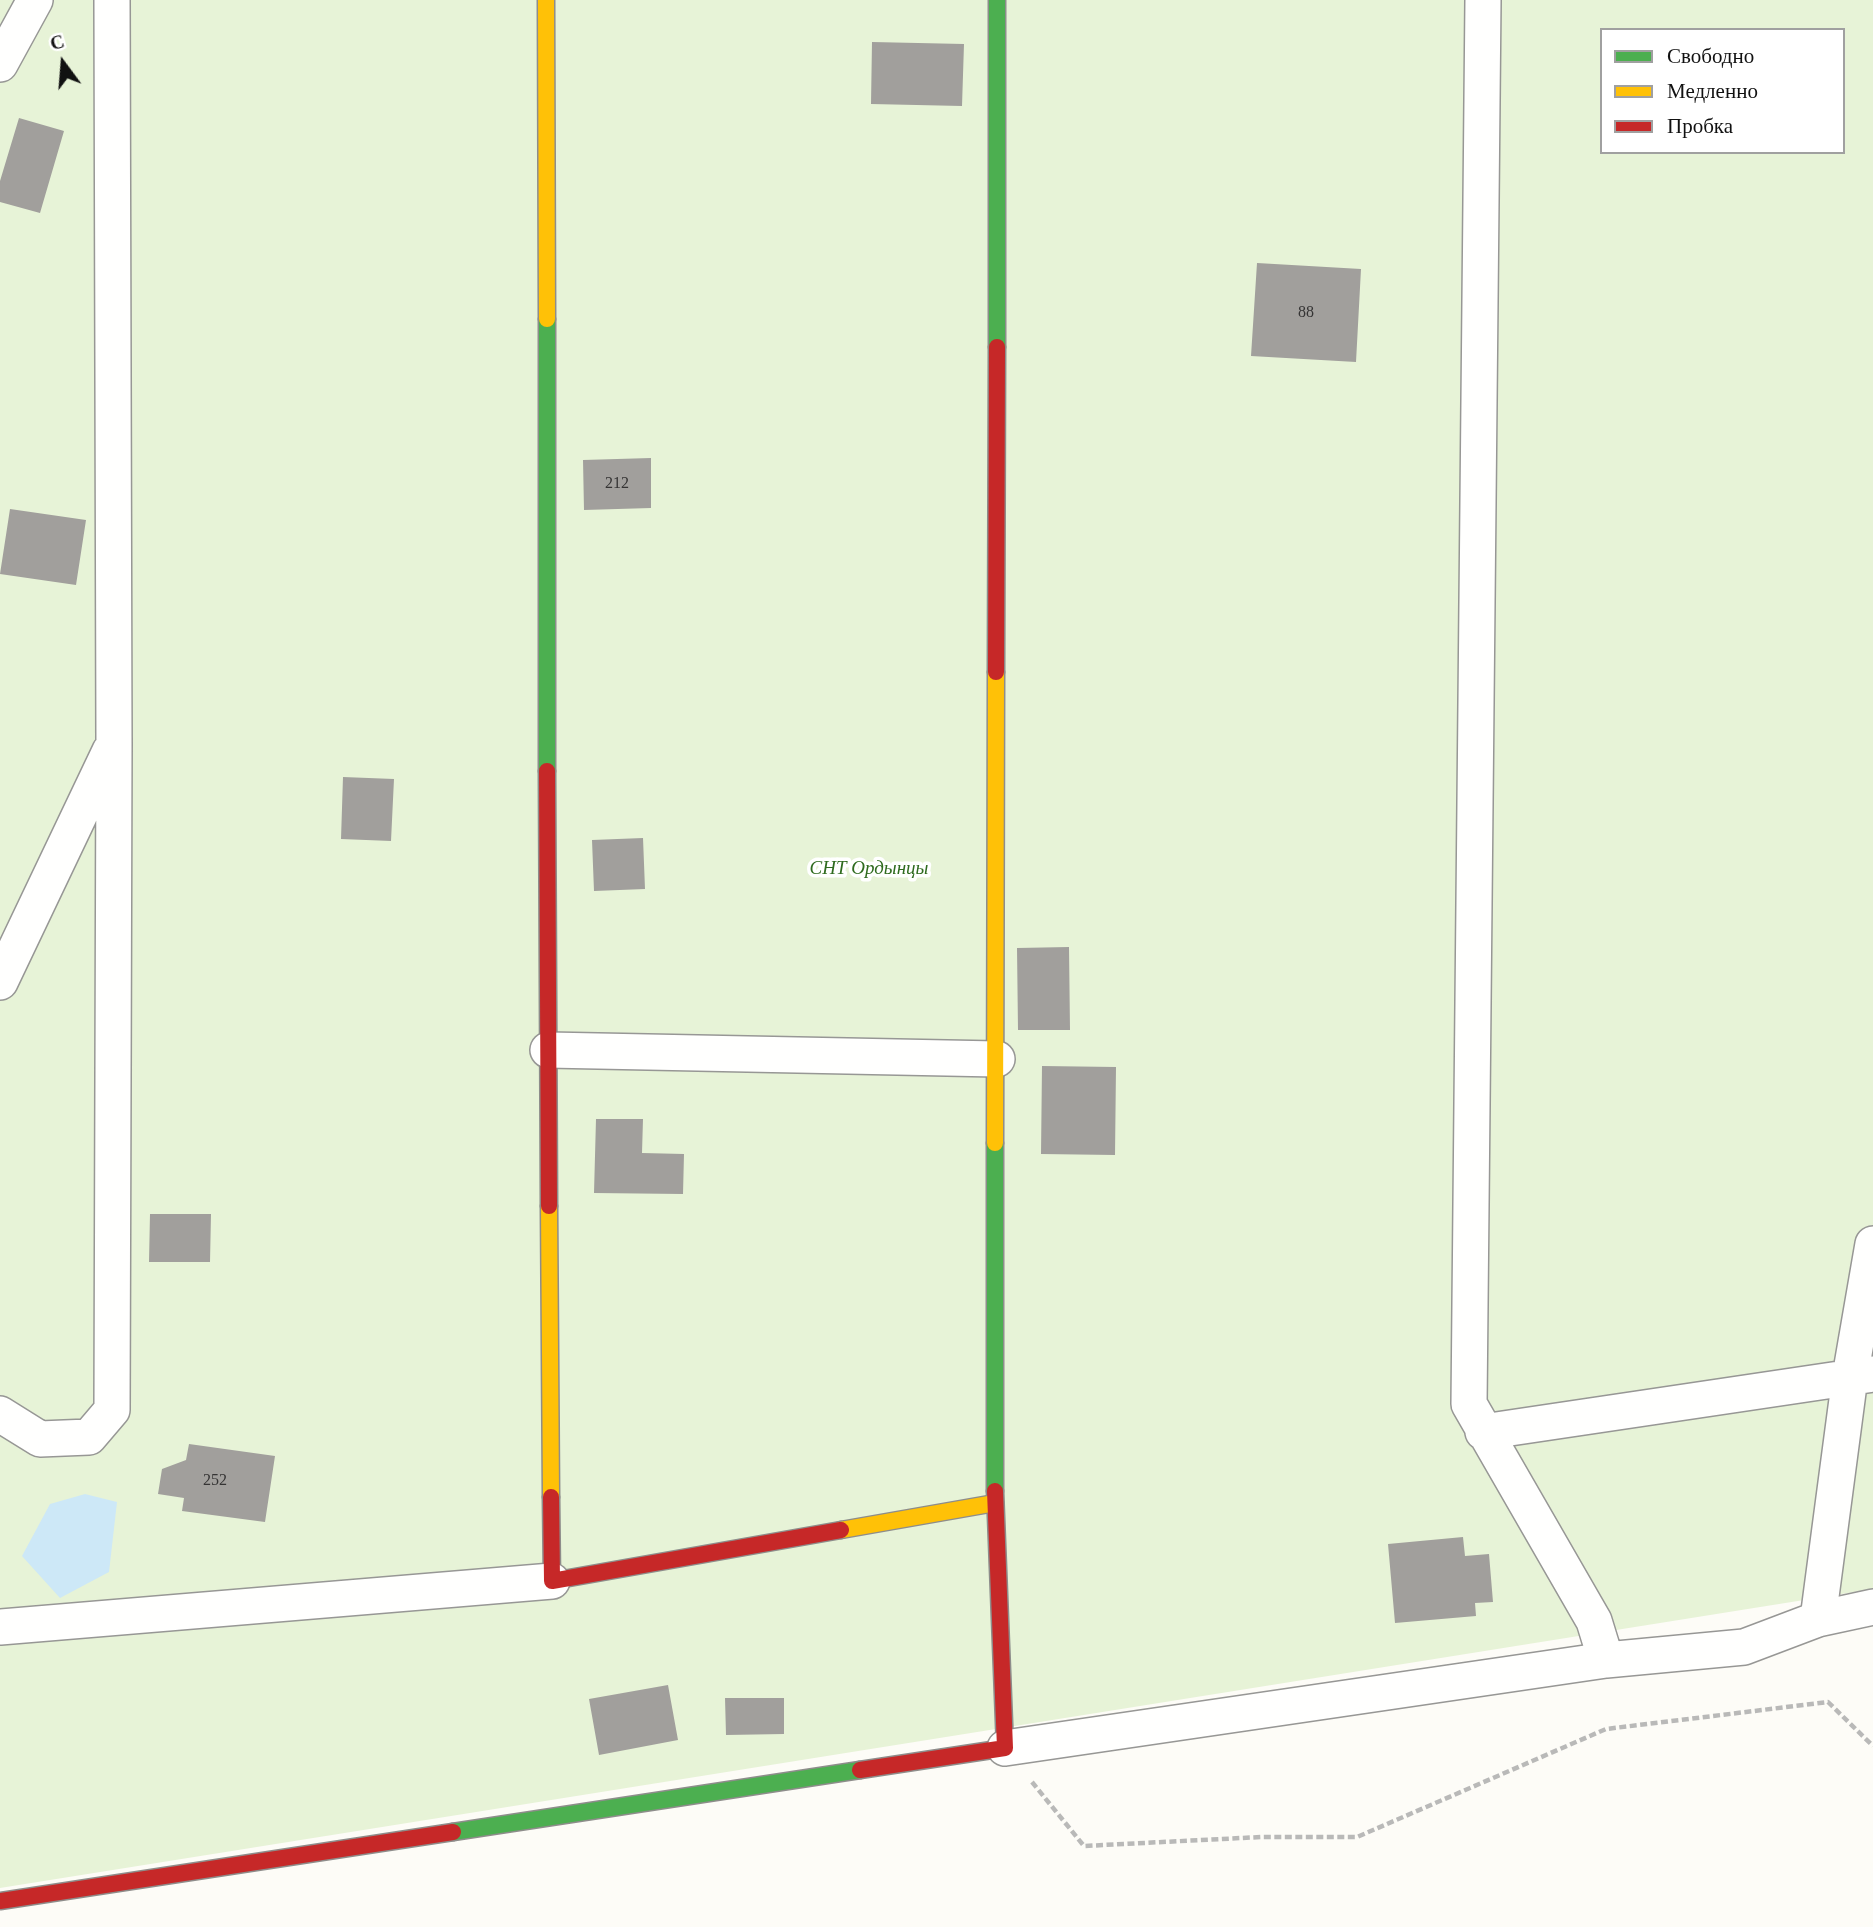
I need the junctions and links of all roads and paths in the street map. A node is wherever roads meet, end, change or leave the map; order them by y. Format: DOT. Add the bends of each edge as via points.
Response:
graph roads {
  1 [pos="35,0"];
  2 [pos="112,0"];
  3 [pos="546,0"];
  4 [pos="997,0"];
  5 [pos="1483,0"];
  6 [pos="0,64"];
  7 [pos="114,743"];
  8 [pos="0,982"];
  9 [pos="548,1050"];
  10 [pos="997,1059"];
  11 [pos="1873,1244"];
  12 [pos="1862,1376"];
  13 [pos="0,1414"];
  14 [pos="1483,1432"];
  15 [pos="995,1503"];
  16 [pos="552,1581"];
  17 [pos="1873,1607"];
  18 [pos="1818,1619"];
  19 [pos="0,1627"];
  20 [pos="1606,1660"];
  21 [pos="1873,1746"];
  22 [pos="1005,1748"];
  23 [pos="0,1901"];
  1 -- 6 [label="street"];
  2 -- 7 [label="street"];
  3 -- 9 [label="street"];
  4 -- 10 [label="street"];
  5 -- 14 [label="street" via="1469,1404"];
  7 -- 8 [label="street"];
  7 -- 13 [label="street" via="112,1410 89,1437 40,1439"];
  9 -- 10 [label="street"];
  9 -- 16 [label="street"];
  10 -- 15 [label="street"];
  11 -- 12 [label="street"];
  12 -- 14 [label="street"];
  12 -- 18 [label="street"];
  14 -- 20 [label="street" via="1594,1620"];
  15 -- 16 [label="street"];
  15 -- 22 [label="street"];
  16 -- 19 [label="street"];
  17 -- 18 [label="street"];
  18 -- 20 [label="street" via="1744,1647"];
  20 -- 22 [label="street"];
  21 -- 22 [label="path" via="1828,1702 1606,1729 1357,1837 1084,1846"];
  22 -- 23 [label="street"];
}
